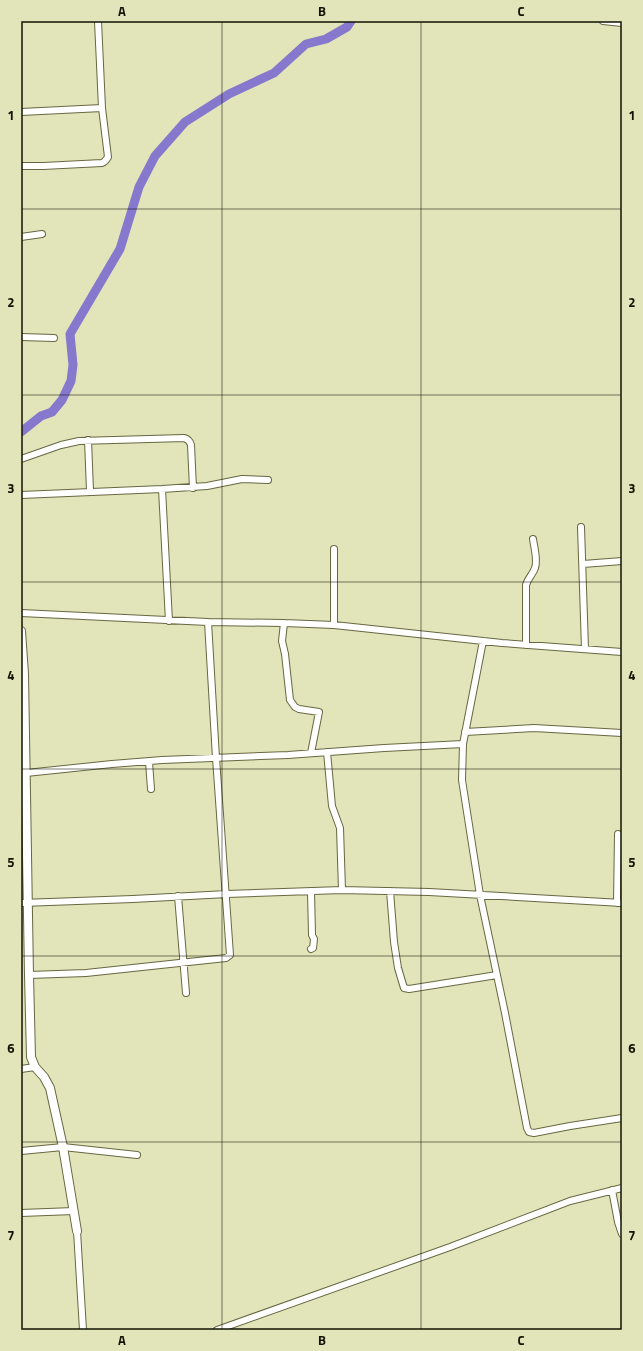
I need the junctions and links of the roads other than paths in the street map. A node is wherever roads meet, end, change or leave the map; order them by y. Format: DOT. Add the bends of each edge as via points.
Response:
graph roads {
  1 [pos="98,21"];
  2 [pos="603,21"];
  3 [pos="622,23"];
  4 [pos="102,108"];
  5 [pos="21,112"];
  6 [pos="21,166"];
  7 [pos="42,234"];
  8 [pos="21,237"];
  9 [pos="21,337"];
  10 [pos="54,338"];
  11 [pos="88,440"];
  12 [pos="21,459"];
  13 [pos="268,480"];
  14 [pos="193,488"];
  15 [pos="162,490"];
  16 [pos="90,491"];
  17 [pos="21,495"];
  18 [pos="581,527"];
  19 [pos="533,539"];
  20 [pos="334,549"];
  21 [pos="622,561"];
  22 [pos="583,564"];
  23 [pos="21,613"];
  24 [pos="169,620"];
  25 [pos="208,622"];
  26 [pos="284,623"];
  27 [pos="334,625"];
  28 [pos="21,631"];
  29 [pos="483,641"];
  30 [pos="526,645"];
  31 [pos="585,649"];
  32 [pos="622,652"];
  33 [pos="465,732"];
  34 [pos="622,732"];
  35 [pos="463,744"];
  36 [pos="327,752"];
  37 [pos="311,753"];
  38 [pos="216,758"];
  39 [pos="149,762"];
  40 [pos="26,774"];
  41 [pos="151,790"];
  42 [pos="24,802"];
  43 [pos="618,834"];
  44 [pos="342,890"];
  45 [pos="311,891"];
  46 [pos="390,892"];
  47 [pos="227,894"];
  48 [pos="480,895"];
  49 [pos="178,896"];
  50 [pos="24,902"];
  51 [pos="620,903"];
  52 [pos="311,949"];
  53 [pos="184,963"];
  54 [pos="28,975"];
  55 [pos="497,976"];
  56 [pos="186,993"];
  57 [pos="35,1067"];
  58 [pos="21,1069"];
  59 [pos="622,1118"];
  60 [pos="63,1147"];
  61 [pos="21,1151"];
  62 [pos="137,1156"];
  63 [pos="622,1188"];
  64 [pos="612,1190"];
  65 [pos="74,1211"];
  66 [pos="21,1213"];
  67 [pos="77,1231"];
  68 [pos="622,1234"];
  69 [pos="83,1330"];
  70 [pos="217,1330"];
  1 -- 4 [label="street"];
  2 -- 3 [label="street"];
  4 -- 5 [label="street"];
  4 -- 6 [label="street" via="108,157 105,162"];
  7 -- 8 [label="street"];
  9 -- 10 [label="street"];
  11 -- 12 [label="street" via="61,445"];
  11 -- 14 [label="street" via="187,439 191,445"];
  11 -- 16 [label="street"];
  13 -- 14 [label="street" via="233,480"];
  14 -- 15 [label="street"];
  15 -- 16 [label="street"];
  15 -- 24 [label="street"];
  16 -- 17 [label="street"];
  18 -- 22 [label="street"];
  19 -- 30 [label="street" via="536,567 526,585"];
  20 -- 27 [label="street"];
  21 -- 22 [label="street"];
  22 -- 31 [label="street"];
  23 -- 24 [label="street"];
  24 -- 25 [label="street"];
  25 -- 26 [label="street"];
  25 -- 38 [label="street"];
  26 -- 27 [label="street"];
  26 -- 37 [label="street" via="282,641 290,700 299,709 319,712"];
  27 -- 29 [label="street"];
  28 -- 40 [label="street"];
  29 -- 30 [label="street"];
  29 -- 33 [label="street"];
  30 -- 31 [label="street"];
  31 -- 32 [label="street"];
  33 -- 34 [label="street" via="534,728"];
  33 -- 35 [label="street"];
  35 -- 36 [label="street"];
  35 -- 48 [label="street" via="462,780"];
  36 -- 37 [label="street"];
  36 -- 44 [label="street" via="332,806 340,828"];
  37 -- 38 [label="street"];
  38 -- 39 [label="street"];
  38 -- 47 [label="street"];
  39 -- 40 [label="street"];
  39 -- 41 [label="street"];
  40 -- 42 [label="street"];
  42 -- 50 [label="street"];
  43 -- 51 [label="street"];
  44 -- 45 [label="street"];
  44 -- 46 [label="street"];
  45 -- 47 [label="street"];
  45 -- 52 [label="street" via="314,939"];
  46 -- 48 [label="street"];
  46 -- 55 [label="street" via="394,942 404,988"];
  47 -- 49 [label="street"];
  47 -- 53 [label="street" via="230,955 226,958"];
  48 -- 51 [label="street"];
  48 -- 55 [label="street"];
  49 -- 50 [label="street"];
  49 -- 53 [label="street"];
  50 -- 54 [label="street"];
  53 -- 54 [label="street" via="86,973"];
  53 -- 56 [label="street"];
  54 -- 57 [label="street" via="31,1057"];
  55 -- 59 [label="street" via="529,1132"];
  57 -- 58 [label="street"];
  57 -- 60 [label="street" via="50,1088"];
  60 -- 61 [label="street"];
  60 -- 62 [label="street"];
  60 -- 65 [label="street"];
  63 -- 64 [label="street"];
  64 -- 68 [label="street"];
  64 -- 70 [label="street" via="558,1205 450,1247"];
  65 -- 66 [label="street"];
  65 -- 67 [label="street"];
  67 -- 69 [label="street"];
}
